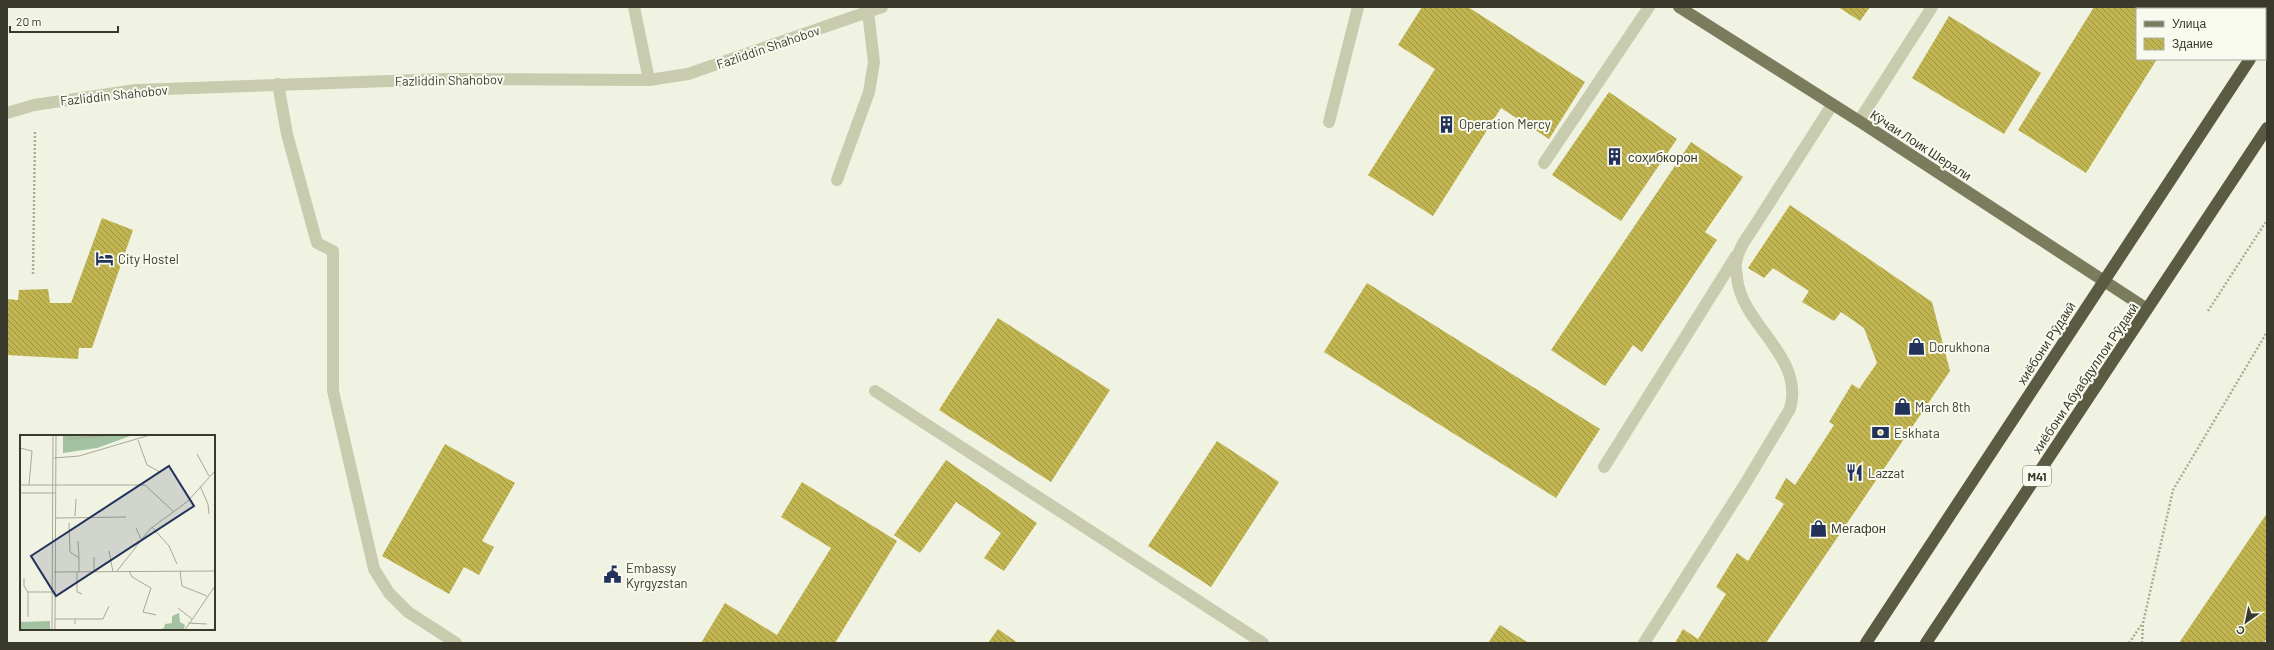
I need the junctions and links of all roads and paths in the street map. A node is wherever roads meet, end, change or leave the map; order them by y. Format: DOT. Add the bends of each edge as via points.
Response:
graph roads {
  1 [pos="634,7"];
  2 [pos="882,7"];
  3 [pos="1358,7"];
  4 [pos="1649,7"];
  5 [pos="1679,7"];
  6 [pos="1932,7"];
  7 [pos="868,12"];
  8 [pos="2249,60"];
  9 [pos="649,80"];
  10 [pos="278,84"];
  11 [pos="34,105"];
  12 [pos="1832,105"];
  13 [pos="7,113"];
  14 [pos="1859,121"];
  15 [pos="1329,122"];
  16 [pos="2267,128"];
  17 [pos="1544,163"];
  18 [pos="836,180"];
  19 [pos="2267,220"];
  20 [pos="1740,250"];
  21 [pos="33,274"];
  22 [pos="2104,281"];
  23 [pos="2147,309"];
  24 [pos="2208,311"];
  25 [pos="2267,332"];
  26 [pos="875,391"];
  27 [pos="1604,467"];
  28 [pos="2143,623"];
  29 [pos="456,643"];
  30 [pos="1263,643"];
  31 [pos="1644,643"];
  32 [pos="1866,643"];
  33 [pos="1926,643"];
  34 [pos="2129,643"];
  35 [pos="2142,643"];
  1 -- 9 [label="street"];
  2 -- 7 [label="street, Fazliddin Shahobov"];
  3 -- 15 [label="street"];
  4 -- 17 [label="street"];
  5 -- 12 [label="main road, Кӯчаи Лоик Шерали"];
  6 -- 14 [label="street"];
  7 -- 9 [label="street, Fazliddin Shahobov" via="688,74"];
  7 -- 18 [label="street" via="874,62 869,92"];
  8 -- 22 [label="highway, хиёбони Рӯдакӣ"];
  9 -- 10 [label="street, Fazliddin Shahobov" via="446,79"];
  10 -- 11 [label="street, Fazliddin Shahobov" via="136,90"];
  10 -- 29 [label="street" via="287,134 317,243 333,252 333,391 374,569 389,593 408,612"];
  11 -- 13 [label="street, Fazliddin Shahobov"];
  11 -- 21 [label="path"];
  12 -- 14 [label="main road, Кӯчаи Лоик Шерали"];
  12 -- 20 [label="street"];
  14 -- 22 [label="main road, Кӯчаи Лоик Шерали"];
  16 -- 23 [label="highway, хиёбони Абуабдуллои Рӯдакӣ / M41"];
  19 -- 24 [label="path"];
  20 -- 27 [label="street"];
  20 -- 31 [label="street" via="1736,264 1743,301 1781,355 1791,381 1793,396 1784,421"];
  22 -- 23 [label="main road, Кӯчаи Лоик Шерали"];
  22 -- 32 [label="highway, хиёбони Рӯдакӣ"];
  23 -- 33 [label="highway, хиёбони Абуабдуллои Рӯдакӣ / M41"];
  25 -- 28 [label="path" via="2173,490"];
  26 -- 30 [label="street"];
  28 -- 34 [label="path"];
  28 -- 35 [label="path"];
}
